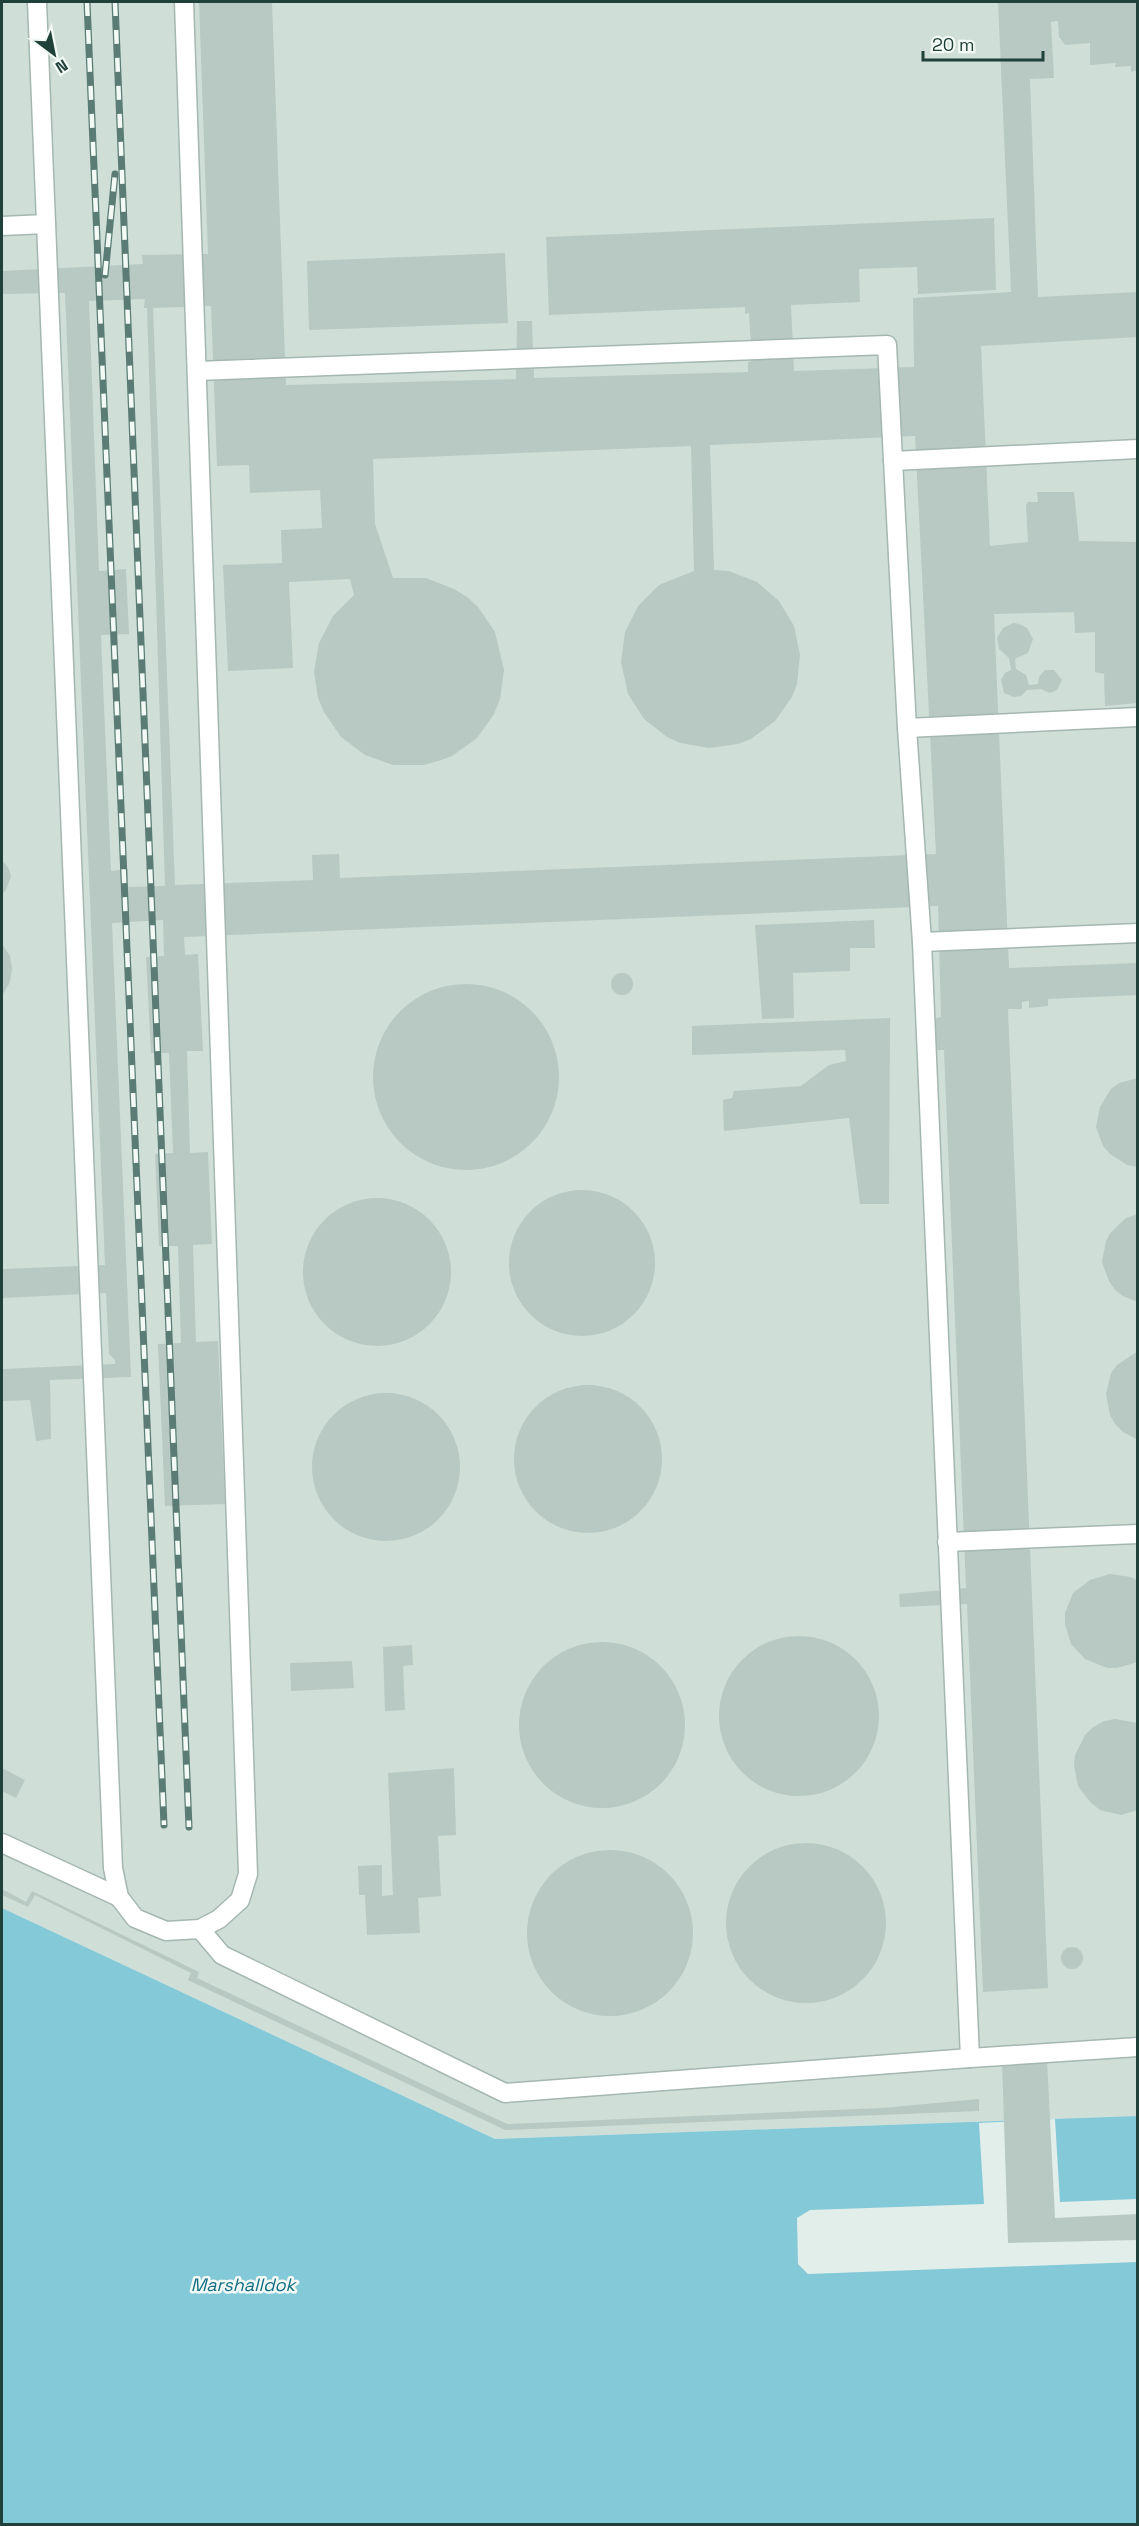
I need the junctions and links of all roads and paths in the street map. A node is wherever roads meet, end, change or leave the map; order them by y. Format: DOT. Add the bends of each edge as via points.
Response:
graph roads {
  1 [pos="37,2"];
  2 [pos="184,2"];
  3 [pos="46,224"];
  4 [pos="2,226"];
  5 [pos="197,371"];
  6 [pos="1137,449"];
  7 [pos="893,460"];
  8 [pos="1137,717"];
  9 [pos="907,728"];
  10 [pos="1137,933"];
  11 [pos="922,942"];
  12 [pos="1137,1534"];
  13 [pos="947,1542"];
  14 [pos="2,1843"];
  15 [pos="119,1897"];
  16 [pos="200,1929"];
  17 [pos="1137,2047"];
  18 [pos="970,2058"];
  1 -- 3 [label="lane"];
  2 -- 5 [label="lane"];
  3 -- 4 [label="lane"];
  3 -- 15 [label="lane" via="112,1856"];
  5 -- 7 [label="lane" via="887,345"];
  5 -- 16 [label="lane" via="249,1851 249,1874 240,1900 219,1919"];
  6 -- 7 [label="lane"];
  7 -- 9 [label="lane"];
  8 -- 9 [label="lane"];
  9 -- 11 [label="lane"];
  10 -- 11 [label="lane"];
  11 -- 13 [label="lane"];
  12 -- 13 [label="lane"];
  13 -- 18 [label="lane"];
  14 -- 15 [label="lane"];
  15 -- 16 [label="lane" via="135,1918 166,1931"];
  16 -- 18 [label="lane" via="222,1955 506,2092"];
  17 -- 18 [label="lane"];
}
